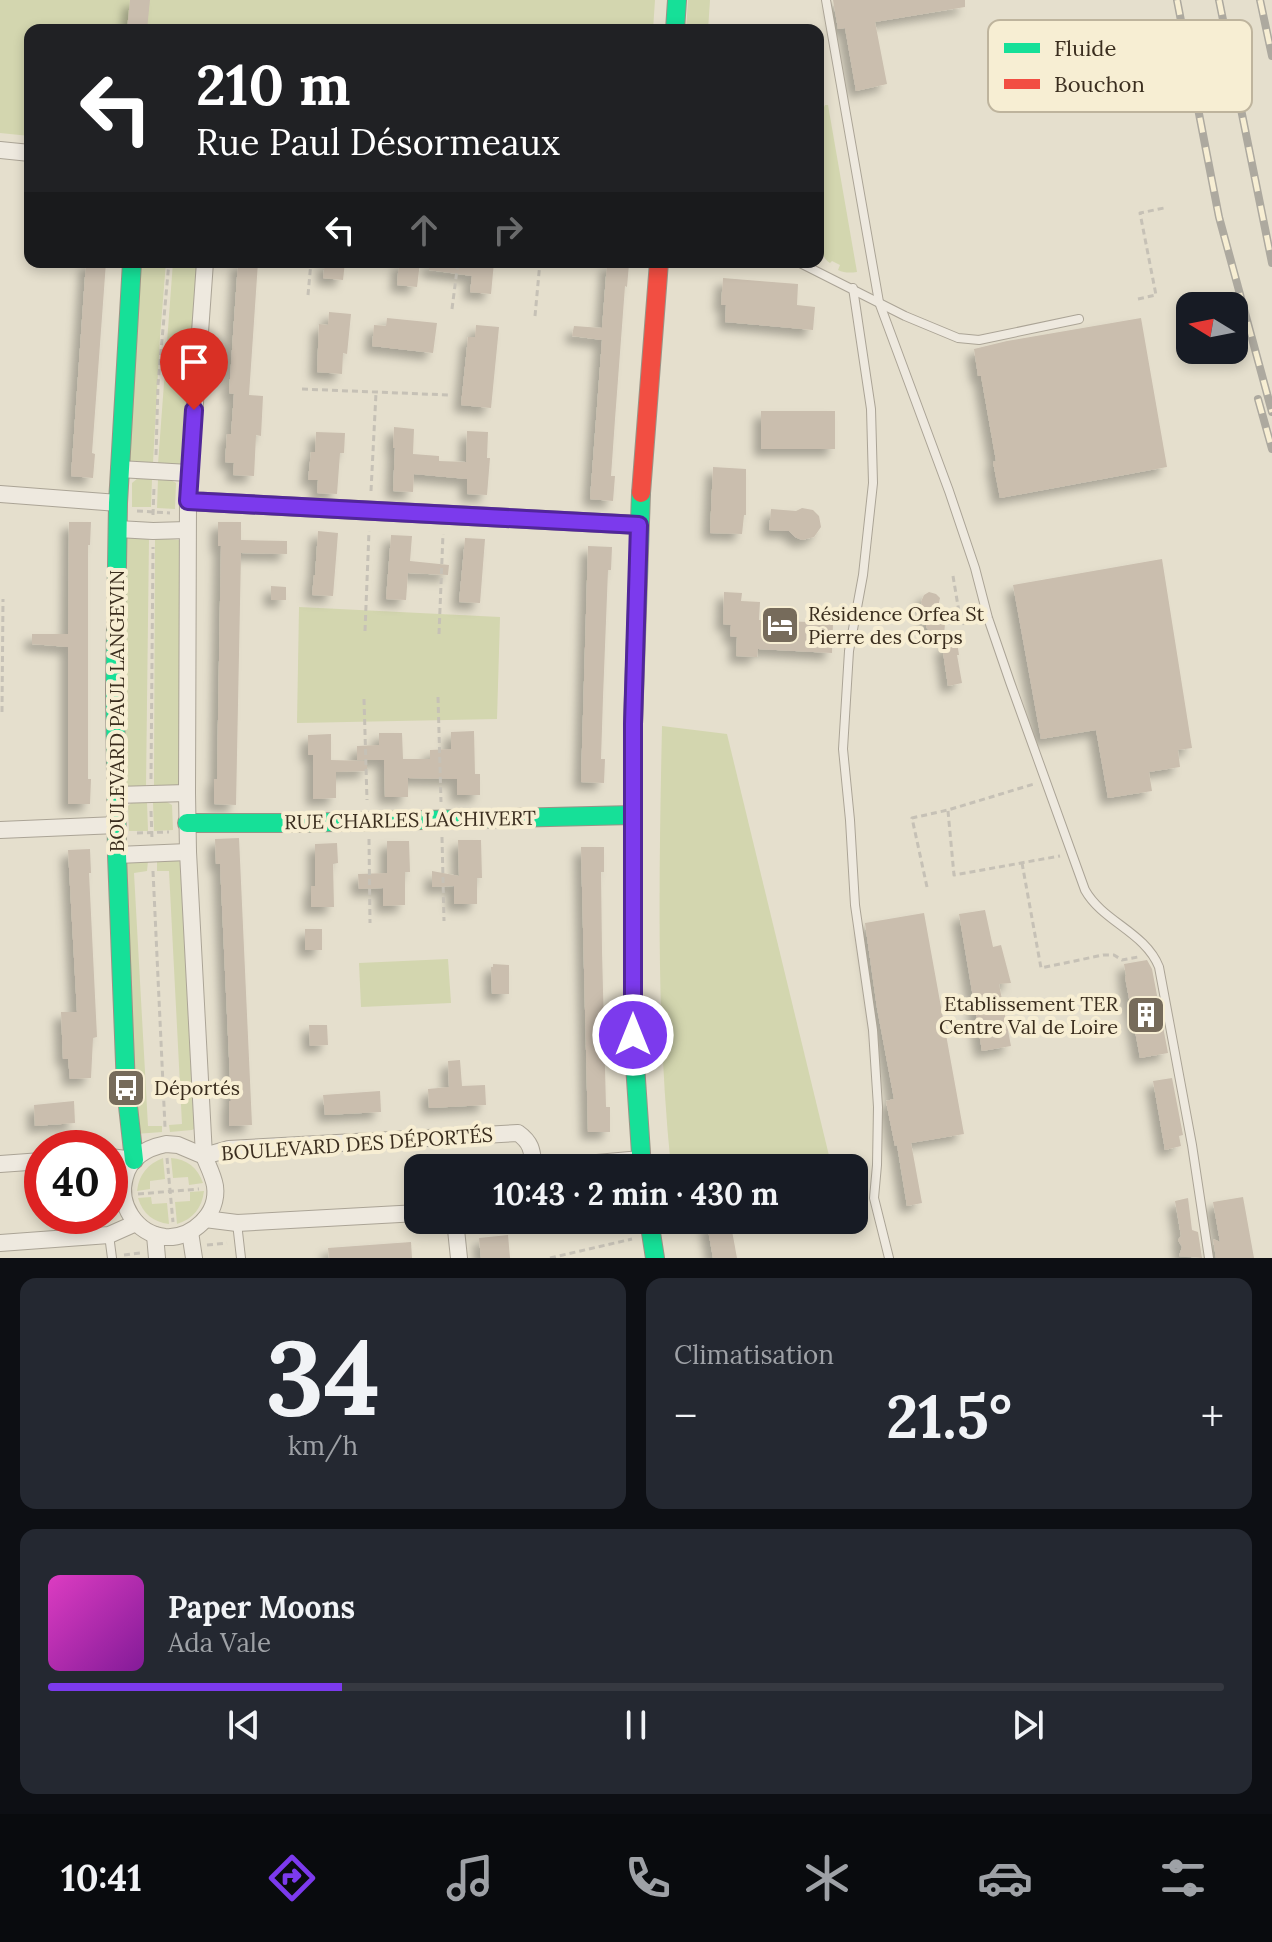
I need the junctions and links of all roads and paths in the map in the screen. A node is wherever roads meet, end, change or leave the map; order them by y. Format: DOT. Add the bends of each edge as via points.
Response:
graph roads {
  1 [pos="677,0"];
  2 [pos="826,0"];
  3 [pos="675,24"];
  4 [pos="0,150"];
  5 [pos="24,152"];
  6 [pos="1164,208"];
  7 [pos="132,268"];
  8 [pos="168,268"];
  9 [pos="205,268"];
  10 [pos="310,268"];
  11 [pos="457,268"];
  12 [pos="539,268"];
  13 [pos="659,268"];
  14 [pos="812,268"];
  15 [pos="853,288"];
  16 [pos="308,295"];
  17 [pos="1138,299"];
  18 [pos="879,302"];
  19 [pos="452,309"];
  20 [pos="535,316"];
  21 [pos="1079,319"];
  22 [pos="302,389"];
  23 [pos="448,395"];
  24 [pos="119,469"];
  25 [pos="155,471"];
  26 [pos="189,473"];
  27 [pos="0,494"];
  28 [pos="118,506"];
  29 [pos="153,513"];
  30 [pos="188,515"];
  31 [pos="444,515"];
  32 [pos="639,525"];
  33 [pos="118,529"];
  34 [pos="153,531"];
  35 [pos="953,576"];
  36 [pos="3,599"];
  37 [pos="988,618"];
  38 [pos="439,634"];
  39 [pos="2,712"];
  40 [pos="1045,780"];
  41 [pos="187,793"];
  42 [pos="151,794"];
  43 [pos="116,795"];
  44 [pos="948,810"];
  45 [pos="633,815"];
  46 [pos="187,828"];
  47 [pos="117,829"];
  48 [pos="0,830"];
  49 [pos="151,833"];
  50 [pos="188,852"];
  51 [pos="153,853"];
  52 [pos="1072,853"];
  53 [pos="117,855"];
  54 [pos="1022,863"];
  55 [pos="927,887"];
  56 [pos="1154,955"];
  57 [pos="166,1144"];
  58 [pos="532,1154"];
  59 [pos="641,1154"];
  60 [pos="204,1156"];
  61 [pos="128,1159"];
  62 [pos="134,1160"];
  63 [pos="24,1162"];
  64 [pos="0,1164"];
  65 [pos="128,1169"];
  66 [pos="215,1187"];
  67 [pos="170,1191"];
  68 [pos="128,1195"];
  69 [pos="128,1211"];
  70 [pos="404,1214"];
  71 [pos="205,1219"];
  72 [pos="136,1223"];
  73 [pos="237,1223"];
  74 [pos="182,1234"];
  75 [pos="456,1234"];
  76 [pos="627,1234"];
  77 [pos="651,1234"];
  78 [pos="109,1235"];
  79 [pos="155,1235"];
  80 [pos="0,1243"];
  81 [pos="112,1258"];
  82 [pos="157,1258"];
  83 [pos="194,1258"];
  84 [pos="241,1258"];
  85 [pos="459,1258"];
  86 [pos="550,1258"];
  87 [pos="655,1258"];
  88 [pos="889,1258"];
  89 [pos="1209,1258"];
  1 -- 3 [label="street"];
  2 -- 18 [label="lane"];
  4 -- 5 [label="street"];
  6 -- 17 [label="path" via="1140,213 1156,295"];
  7 -- 24 [label="street, BOULEVARD PAUL LANGEVIN"];
  8 -- 25 [label="path"];
  9 -- 26 [label="street"];
  10 -- 16 [label="path"];
  11 -- 19 [label="path"];
  12 -- 20 [label="path"];
  13 -- 32 [label="street"];
  14 -- 15 [label="lane"];
  15 -- 18 [label="lane"];
  15 -- 88 [label="lane" via="871,409 873,483 849,651 843,749 855,905 874,1046 874,1198"];
  18 -- 21 [label="lane" via="953,337 979,340"];
  18 -- 37 [label="lane" via="949,491"];
  22 -- 23 [label="path"];
  24 -- 25 [label="street"];
  24 -- 28 [label="street, BOULEVARD PAUL LANGEVIN"];
  25 -- 26 [label="street"];
  25 -- 29 [label="path"];
  26 -- 30 [label="street"];
  27 -- 28 [label="street"];
  28 -- 29 [label="path"];
  28 -- 33 [label="street, BOULEVARD PAUL LANGEVIN"];
  29 -- 30 [label="path"];
  29 -- 34 [label="path"];
  30 -- 31 [label="street"];
  30 -- 34 [label="street"];
  30 -- 41 [label="street"];
  31 -- 32 [label="street"];
  31 -- 38 [label="path"];
  32 -- 45 [label="street"];
  33 -- 34 [label="street"];
  33 -- 43 [label="street, BOULEVARD PAUL LANGEVIN"];
  34 -- 42 [label="path"];
  35 -- 37 [label="path" via="961,624"];
  36 -- 39 [label="path"];
  37 -- 40 [label="lane"];
  40 -- 44 [label="path"];
  40 -- 52 [label="lane"];
  41 -- 42 [label="street"];
  41 -- 46 [label="street"];
  42 -- 43 [label="street"];
  42 -- 49 [label="path"];
  43 -- 47 [label="street, BOULEVARD PAUL LANGEVIN"];
  44 -- 54 [label="path" via="954,875"];
  44 -- 55 [label="path" via="912,818"];
  45 -- 46 [label="street, RUE CHARLES LACHIVERT"];
  45 -- 59 [label="street" via="633,1035"];
  46 -- 49 [label="path"];
  46 -- 50 [label="street"];
  47 -- 48 [label="street"];
  47 -- 49 [label="path"];
  47 -- 53 [label="street, BOULEVARD PAUL LANGEVIN"];
  49 -- 51 [label="path"];
  50 -- 51 [label="street"];
  50 -- 60 [label="street"];
  51 -- 53 [label="street"];
  51 -- 57 [label="path"];
  52 -- 54 [label="path"];
  52 -- 56 [label="lane" via="1093,902"];
  53 -- 62 [label="street, BOULEVARD PAUL LANGEVIN"];
  54 -- 56 [label="path" via="1041,968 1103,955 1122,960"];
  56 -- 89 [label="lane"];
  57 -- 60 [label="street"];
  57 -- 62 [label="street"];
  57 -- 67 [label="path"];
  58 -- 60 [label="street, BOULEVARD DES DÉPORTÉS" via="527,1139 518,1133 229,1149"];
  60 -- 66 [label="street"];
  61 -- 62 [label="street"];
  62 -- 65 [label="street"];
  63 -- 64 [label="street"];
  66 -- 67 [label="path"];
  66 -- 71 [label="street"];
  67 -- 68 [label="path"];
  67 -- 74 [label="path"];
  69 -- 72 [label="street"];
  70 -- 73 [label="street"];
  71 -- 73 [label="street"];
  71 -- 74 [label="street"];
  72 -- 78 [label="street"];
  72 -- 79 [label="street"];
  73 -- 84 [label="lane"];
  74 -- 79 [label="street"];
  74 -- 83 [label="street"];
  75 -- 85 [label="street"];
  76 -- 86 [label="path"];
  77 -- 87 [label="street"];
  78 -- 80 [label="street"];
  78 -- 81 [label="lane"];
  79 -- 82 [label="street"];
}
